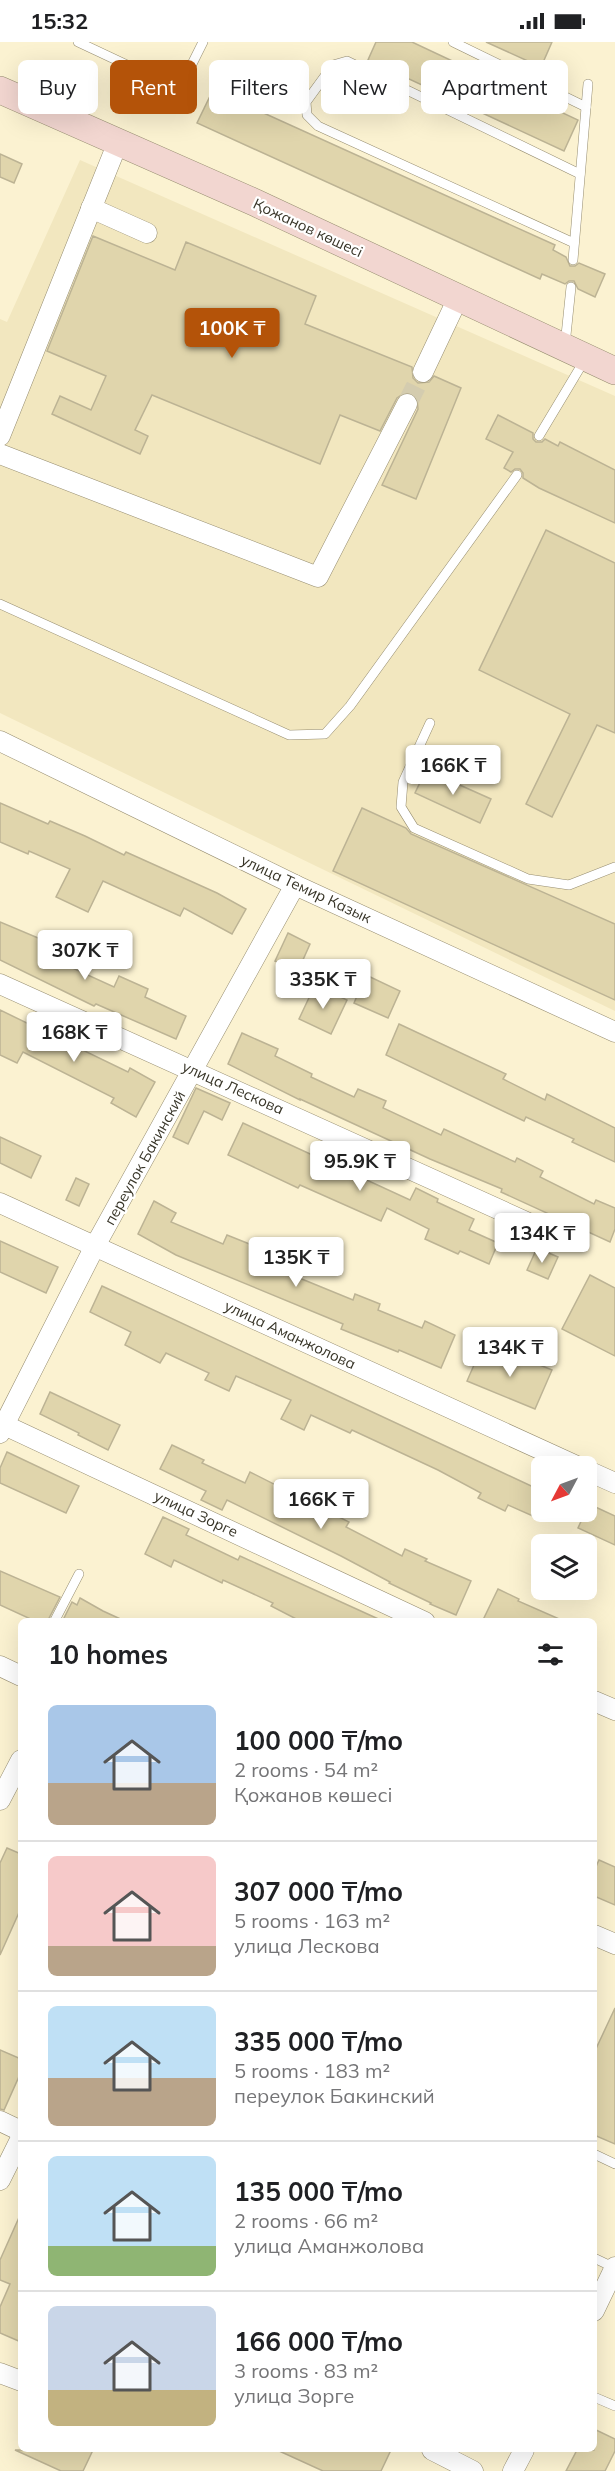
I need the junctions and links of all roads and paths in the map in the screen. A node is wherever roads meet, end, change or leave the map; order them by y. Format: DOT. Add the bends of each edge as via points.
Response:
graph roads {
  1 [pos="78,42"];
  2 [pos="202,42"];
  3 [pos="453,42"];
  4 [pos="588,84"];
  5 [pos="0,90"];
  6 [pos="586,107"];
  7 [pos="118,142"];
  8 [pos="580,174"];
  9 [pos="91,208"];
  10 [pos="147,233"];
  11 [pos="574,243"];
  12 [pos="573,260"];
  13 [pos="571,287"];
  14 [pos="458,298"];
  15 [pos="575,352"];
  16 [pos="615,371"];
  17 [pos="423,372"];
  18 [pos="407,404"];
  19 [pos="0,436"];
  20 [pos="539,436"];
  21 [pos="0,454"];
  22 [pos="517,475"];
  23 [pos="0,604"];
  24 [pos="430,723"];
  25 [pos="0,741"];
  26 [pos="615,867"];
  27 [pos="294,885"];
  28 [pos="0,984"];
  29 [pos="615,1032"];
  30 [pos="194,1070"];
  31 [pos="0,1203"];
  32 [pos="564,1239"];
  33 [pos="95,1246"];
  34 [pos="2,1427"];
  35 [pos="555,1456"];
  36 [pos="597,1475"];
  37 [pos="615,1483"];
  38 [pos="79,1574"];
  39 [pos="56,1618"];
  40 [pos="416,1618"];
  41 [pos="0,1666"];
  42 [pos="18,1675"];
  43 [pos="597,1702"];
  44 [pos="615,1710"];
  45 [pos="18,1766"];
  46 [pos="0,1800"];
  47 [pos="597,1936"];
  48 [pos="615,1944"];
  49 [pos="0,2121"];
  50 [pos="18,2130"];
  51 [pos="18,2144"];
  52 [pos="597,2155"];
  53 [pos="615,2164"];
  54 [pos="0,2180"];
  55 [pos="597,2259"];
  56 [pos="615,2268"];
  57 [pos="597,2305"];
  58 [pos="0,2373"];
  59 [pos="18,2380"];
  60 [pos="597,2398"];
  61 [pos="615,2406"];
  62 [pos="436,2452"];
  63 [pos="523,2452"];
  64 [pos="473,2471"];
  65 [pos="513,2471"];
  1 -- 2 [label="lane" via="159,80 184,80"];
  3 -- 6 [label="lane"];
  4 -- 6 [label="lane"];
  5 -- 7 [label="main road, Қожанов көшесі"];
  6 -- 8 [label="lane"];
  7 -- 9 [label="street"];
  7 -- 14 [label="main road, Қожанов көшесі"];
  8 -- 11 [label="lane"];
  8 -- 11 [label="lane" via="346,61 333,65 306,102 307,115 318,126"];
  9 -- 10 [label="street"];
  9 -- 19 [label="street"];
  11 -- 12 [label="lane"];
  13 -- 15 [label="lane"];
  14 -- 15 [label="main road, Қожанов көшесі"];
  14 -- 17 [label="street"];
  15 -- 16 [label="main road, Қожанов көшесі"];
  15 -- 20 [label="lane"];
  18 -- 21 [label="street" via="318,577"];
  22 -- 23 [label="lane" via="326,734 288,735"];
  24 -- 26 [label="lane" via="403,782 402,807 414,828 528,879 569,885"];
  25 -- 27 [label="street, улица Темир Казык"];
  27 -- 29 [label="street, улица Темир Казык"];
  27 -- 30 [label="street, переулок Бакинский"];
  28 -- 30 [label="street, улица Лескова"];
  30 -- 32 [label="street, улица Лескова"];
  30 -- 33 [label="street, переулок Бакинский"];
  31 -- 33 [label="street, улица Аманжолова"];
  33 -- 34 [label="street, переулок Бакинский"];
  33 -- 35 [label="street, улица Аманжолова"];
  34 -- 40 [label="street, улица Зорге"];
  36 -- 37 [label="street"];
  38 -- 39 [label="lane"];
  41 -- 42 [label="street"];
  43 -- 44 [label="street"];
  45 -- 46 [label="street"];
  47 -- 48 [label="street"];
  49 -- 50 [label="street"];
  51 -- 54 [label="street"];
  52 -- 53 [label="lane"];
  55 -- 56 [label="lane"];
  56 -- 57 [label="street"];
  58 -- 59 [label="street"];
  60 -- 61 [label="lane"];
  62 -- 64 [label="street"];
  63 -- 65 [label="street"];
}
